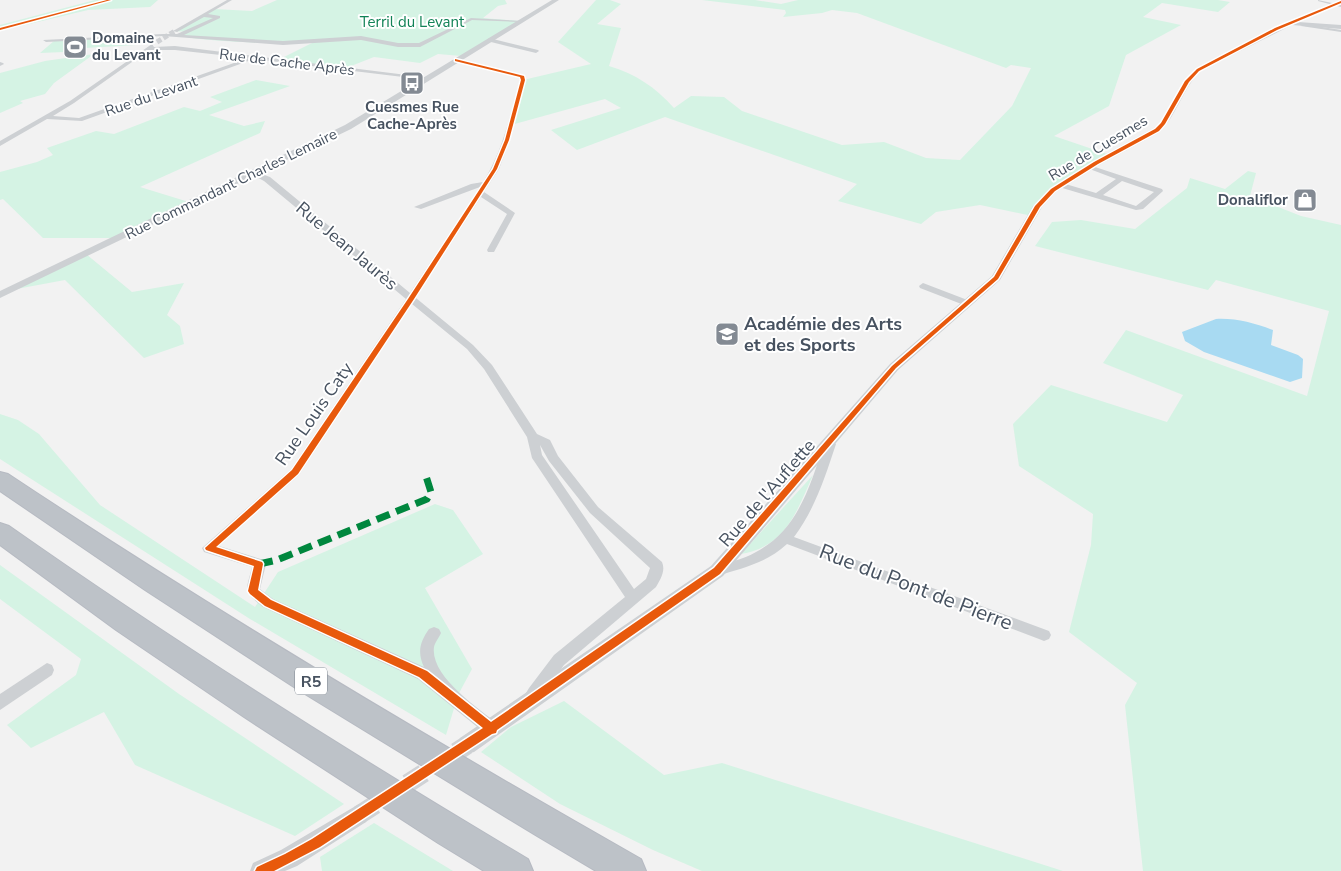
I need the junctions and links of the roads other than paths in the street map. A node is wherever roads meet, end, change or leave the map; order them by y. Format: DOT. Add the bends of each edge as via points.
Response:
graph roads {
  1 [pos="230,0"];
  2 [pos="556,0"];
  3 [pos="777,0"];
  4 [pos="784,0"];
  5 [pos="1320,0"];
  6 [pos="1341,2"];
  7 [pos="1338,5"];
  8 [pos="203,15"];
  9 [pos="520,21"];
  10 [pos="1292,23"];
  11 [pos="1340,29"];
  12 [pos="176,34"];
  13 [pos="46,40"];
  14 [pos="489,40"];
  15 [pos="157,42"];
  16 [pos="147,49"];
  17 [pos="536,51"];
  18 [pos="253,58"];
  19 [pos="456,60"];
  20 [pos="474,64"];
  21 [pos="508,69"];
  22 [pos="428,78"];
  23 [pos="46,117"];
  24 [pos="0,144"];
  25 [pos="1089,167"];
  26 [pos="253,173"];
  27 [pos="1121,178"];
  28 [pos="486,184"];
  29 [pos="1062,185"];
  30 [pos="480,192"];
  31 [pos="1097,196"];
  32 [pos="1038,206"];
  33 [pos="418,207"];
  34 [pos="492,250"];
  35 [pos="922,286"];
  36 [pos="0,295"];
  37 [pos="411,299"];
  38 [pos="967,303"];
  39 [pos="533,437"];
  40 [pos="830,444"];
  41 [pos="0,480"];
  42 [pos="0,532"];
  43 [pos="787,539"];
  44 [pos="717,571"];
  45 [pos="633,598"];
  46 [pos="434,633"];
  47 [pos="1044,635"];
  48 [pos="47,670"];
  49 [pos="448,692"];
  50 [pos="527,702"];
  51 [pos="0,703"];
  52 [pos="492,728"];
  53 [pos="467,746"];
  54 [pos="360,815"];
  55 [pos="261,871"];
  56 [pos="516,871"];
  57 [pos="629,871"];
  1 -- 8 [label="street"];
  2 -- 9 [label="street, Rue Commandant Charles Lemaire"];
  3 -- 4 [label="street"];
  5 -- 7 [label="street"];
  6 -- 7 [label="street, Rue de Cuesmes"];
  7 -- 10 [label="street, Rue de Cuesmes"];
  8 -- 12 [label="street"];
  8 -- 12 [label="street" via="218,17"];
  9 -- 12 [label="street" via="471,19 420,45 398,45 361,38 283,43"];
  9 -- 14 [label="street, Rue Commandant Charles Lemaire"];
  10 -- 11 [label="street"];
  10 -- 25 [label="street, Rue de Cuesmes" via="1224,54 1198,70 1187,81 1160,127"];
  12 -- 13 [label="street"];
  14 -- 17 [label="street"];
  14 -- 19 [label="street, Rue Commandant Charles Lemaire"];
  15 -- 16 [label="street"];
  16 -- 18 [label="street, Rue de Cache Après" via="175,48"];
  16 -- 23 [label="street"];
  18 -- 22 [label="street, Rue de Cache Après"];
  18 -- 23 [label="street, Rue du Levant" via="80,120"];
  19 -- 20 [label="street, Rue Louis Caty"];
  19 -- 22 [label="street, Rue Commandant Charles Lemaire"];
  20 -- 21 [label="street"];
  20 -- 28 [label="street, Rue Louis Caty" via="517,73 523,80 507,140"];
  22 -- 26 [label="street, Rue Commandant Charles Lemaire" via="348,126"];
  23 -- 24 [label="street"];
  25 -- 27 [label="street"];
  25 -- 29 [label="street, Rue de Cuesmes"];
  26 -- 36 [label="street, Rue Commandant Charles Lemaire"];
  26 -- 37 [label="street, Rue Jean Jaurès" via="267,178"];
  27 -- 31 [label="street"];
  27 -- 31 [label="street" via="1159,191 1136,208"];
  28 -- 30 [label="street, Rue Louis Caty"];
  28 -- 33 [label="street"];
  29 -- 31 [label="street"];
  29 -- 32 [label="street, Rue de Cuesmes"];
  30 -- 34 [label="street" via="511,213"];
  30 -- 37 [label="street, Rue Louis Caty"];
  32 -- 38 [label="street, Rue de l'Auflette" via="996,278"];
  35 -- 38 [label="street"];
  37 -- 39 [label="street, Rue Jean Jaurès" via="480,356"];
  37 -- 49 [label="street, Rue Louis Caty" via="295,472 209,548 259,564 253,590 268,602 423,674"];
  38 -- 40 [label="street, Rue de l'Auflette" via="894,367"];
  39 -- 45 [label="street, Rue Jean Jaurès" via="536,455"];
  39 -- 45 [label="street, Rue Jean Jaurès" via="546,443 553,458 594,510 657,566 655,577"];
  40 -- 43 [label="street" via="802,518"];
  40 -- 44 [label="street, Rue de l'Auflette"];
  41 -- 57 [label="highway, R5" via="108,554 376,722"];
  42 -- 56 [label="highway" via="68,583 338,764"];
  43 -- 44 [label="street" via="762,556"];
  43 -- 47 [label="street, Rue du Pont de Pierre"];
  44 -- 50 [label="street, Rue de l'Auflette"];
  45 -- 50 [label="street, Rue Jean Jaurès" via="560,660"];
  46 -- 49 [label="street" via="426,644 427,657"];
  48 -- 51 [label="street"];
  49 -- 52 [label="street, Rue Louis Caty"];
  50 -- 52 [label="street, Rue de l'Auflette"];
  52 -- 53 [label="street, Rue de l'Auflette"];
  54 -- 55 [label="street" via="290,858"];
}
